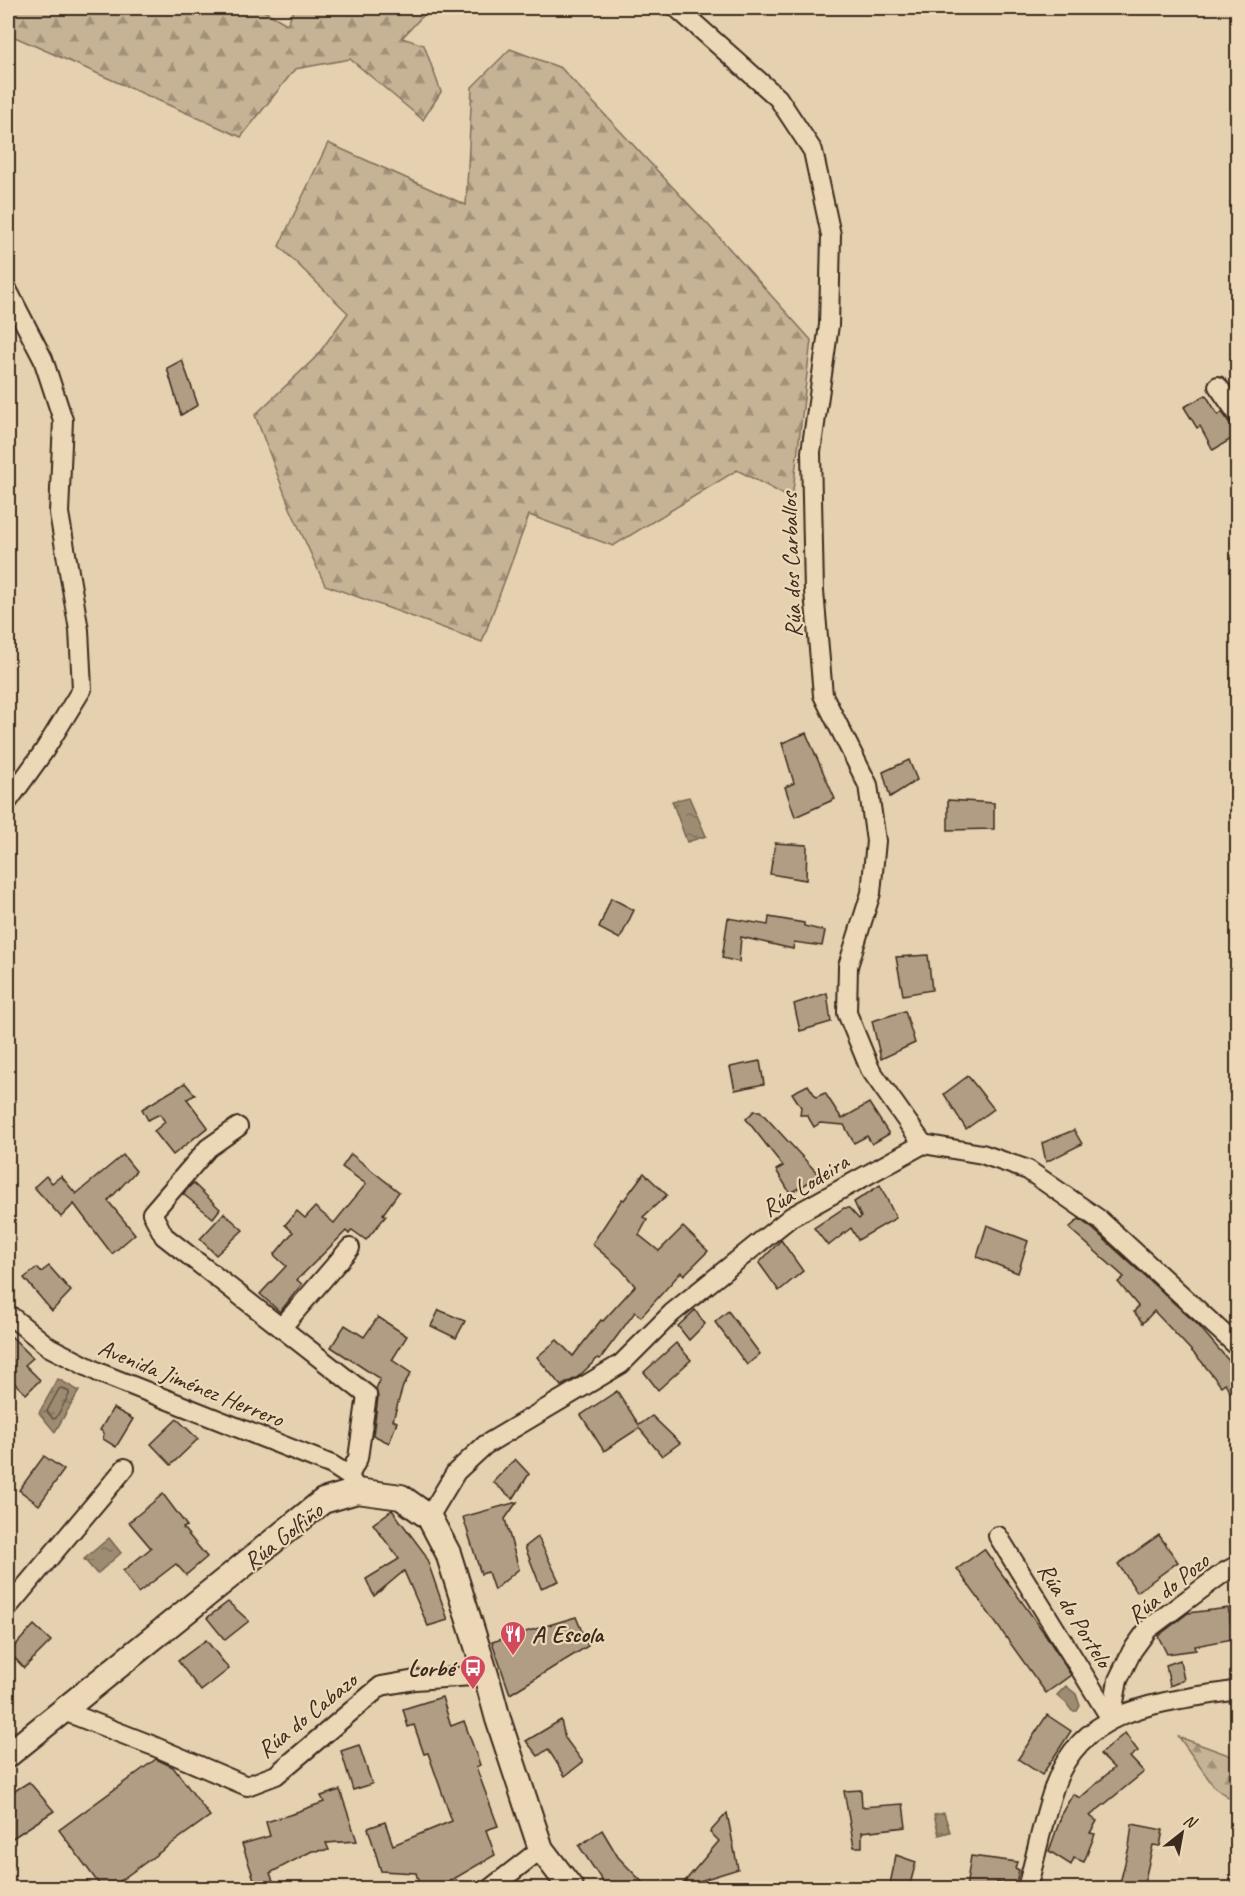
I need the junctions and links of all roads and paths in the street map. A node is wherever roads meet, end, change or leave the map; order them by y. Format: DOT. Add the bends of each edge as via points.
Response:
graph roads {
  1 [pos="677,8"];
  2 [pos="8,291"];
  3 [pos="1218,386"];
  4 [pos="1238,415"];
  5 [pos="8,801"];
  6 [pos="238,1127"];
  7 [pos="923,1144"];
  8 [pos="350,1248"];
  9 [pos="8,1314"];
  10 [pos="281,1328"];
  11 [pos="1238,1347"];
  12 [pos="125,1468"];
  13 [pos="353,1483"];
  14 [pos="429,1517"];
  15 [pos="998,1536"];
  16 [pos="1238,1565"];
  17 [pos="8,1607"];
  18 [pos="486,1676"];
  19 [pos="1238,1690"];
  20 [pos="64,1711"];
  21 [pos="1111,1719"];
  22 [pos="8,1755"];
  23 [pos="541,1849"];
  24 [pos="491,1888"];
  25 [pos="571,1888"];
  26 [pos="1027,1888"];
  1 -- 7 [label="street, Rúa dos Carballos" via="777,98 813,151 820,182 831,235 829,326 811,452 814,591 823,695 868,785 876,841 871,892 848,966 847,1013 870,1069"];
  2 -- 5 [label="street" via="43,359 63,420 59,513 78,630 82,689"];
  3 -- 4 [label="street"];
  6 -- 10 [label="street" via="208,1148 152,1213 164,1236"];
  7 -- 11 [label="street" via="982,1154 1028,1170 1100,1220"];
  7 -- 14 [label="street, Rúa Lodeira" via="791,1217 672,1313 621,1364 485,1445 456,1472"];
  8 -- 10 [label="street"];
  9 -- 13 [label="street, Avenida Jiménez Herrero" via="50,1347 100,1373 332,1465"];
  10 -- 13 [label="street" via="367,1395"];
  12 -- 17 [label="street"];
  13 -- 14 [label="main road, Rúa Golfiño" via="402,1497"];
  13 -- 20 [label="main road, Rúa Golfiño" via="323,1502"];
  14 -- 18 [label="main road, Rúa Golfiño" via="448,1553"];
  15 -- 21 [label="street, Rúa do Portelo"];
  16 -- 21 [label="street, Rúa do Pozo" via="1148,1629 1118,1680"];
  18 -- 20 [label="street, Rúa do Cabazo" via="381,1686 276,1775 247,1786"];
  18 -- 23 [label="main road, Rúa Golfiño"];
  19 -- 21 [label="street" via="1143,1706"];
  20 -- 22 [label="main road, Rúa Golfiño"];
  21 -- 26 [label="street" via="1089,1734 1065,1761 1045,1817"];
  23 -- 24 [label="street"];
  23 -- 25 [label="main road, Rúa Golfiño"];
}
